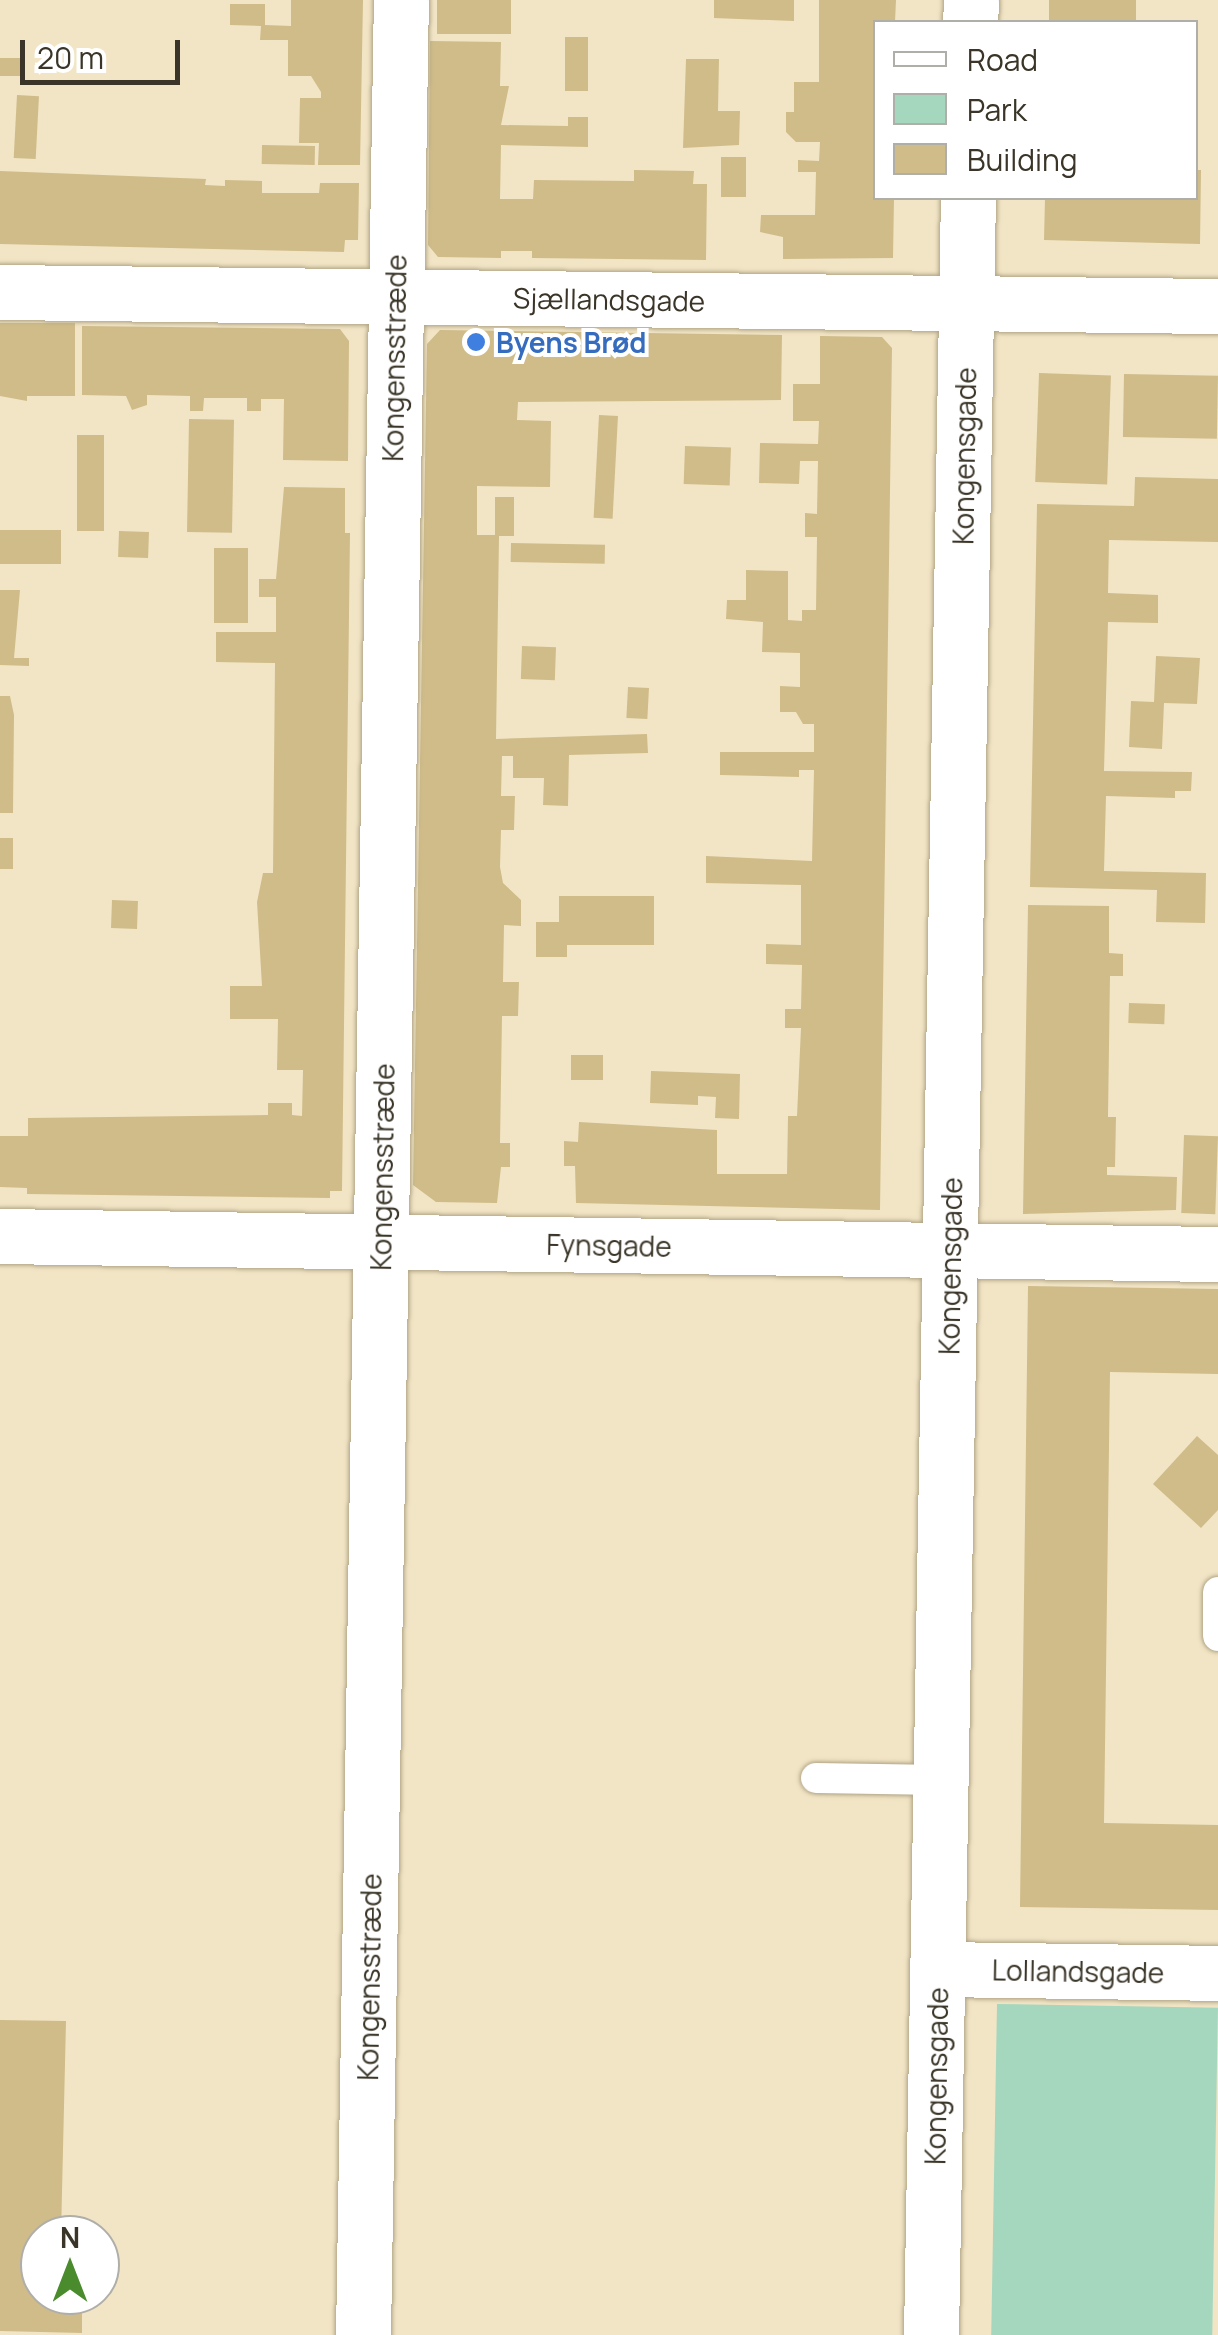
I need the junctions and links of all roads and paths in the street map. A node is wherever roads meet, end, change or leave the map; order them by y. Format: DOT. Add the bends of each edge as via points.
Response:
graph roads {
  1 [pos="401,0"];
  2 [pos="968,200"];
  3 [pos="0,292"];
  4 [pos="395,296"];
  5 [pos="966,303"];
  6 [pos="1218,306"];
  7 [pos="0,1236"];
  8 [pos="380,1242"];
  9 [pos="950,1251"];
  10 [pos="1218,1254"];
  11 [pos="1218,1592"];
  12 [pos="1218,1636"];
  13 [pos="816,1778"];
  14 [pos="941,1780"];
  15 [pos="938,1969"];
  16 [pos="1218,1972"];
  17 [pos="364,2335"];
  18 [pos="931,2335"];
  1 -- 4 [label="street, Kongensstræde"];
  2 -- 5 [label="street, Kongensgade"];
  3 -- 4 [label="street, Sjællandsgade"];
  4 -- 5 [label="street, Sjællandsgade"];
  4 -- 8 [label="street, Kongensstræde"];
  5 -- 6 [label="street, Sjællandsgade"];
  5 -- 9 [label="street, Kongensgade"];
  7 -- 8 [label="street, Fynsgade"];
  8 -- 9 [label="street, Fynsgade"];
  8 -- 17 [label="street, Kongensstræde"];
  9 -- 10 [label="street, Fynsgade"];
  9 -- 14 [label="street, Kongensgade"];
  11 -- 12 [label="lane"];
  13 -- 14 [label="lane"];
  14 -- 15 [label="street, Kongensgade"];
  15 -- 16 [label="street, Lollandsgade"];
  15 -- 18 [label="street, Kongensgade"];
}
